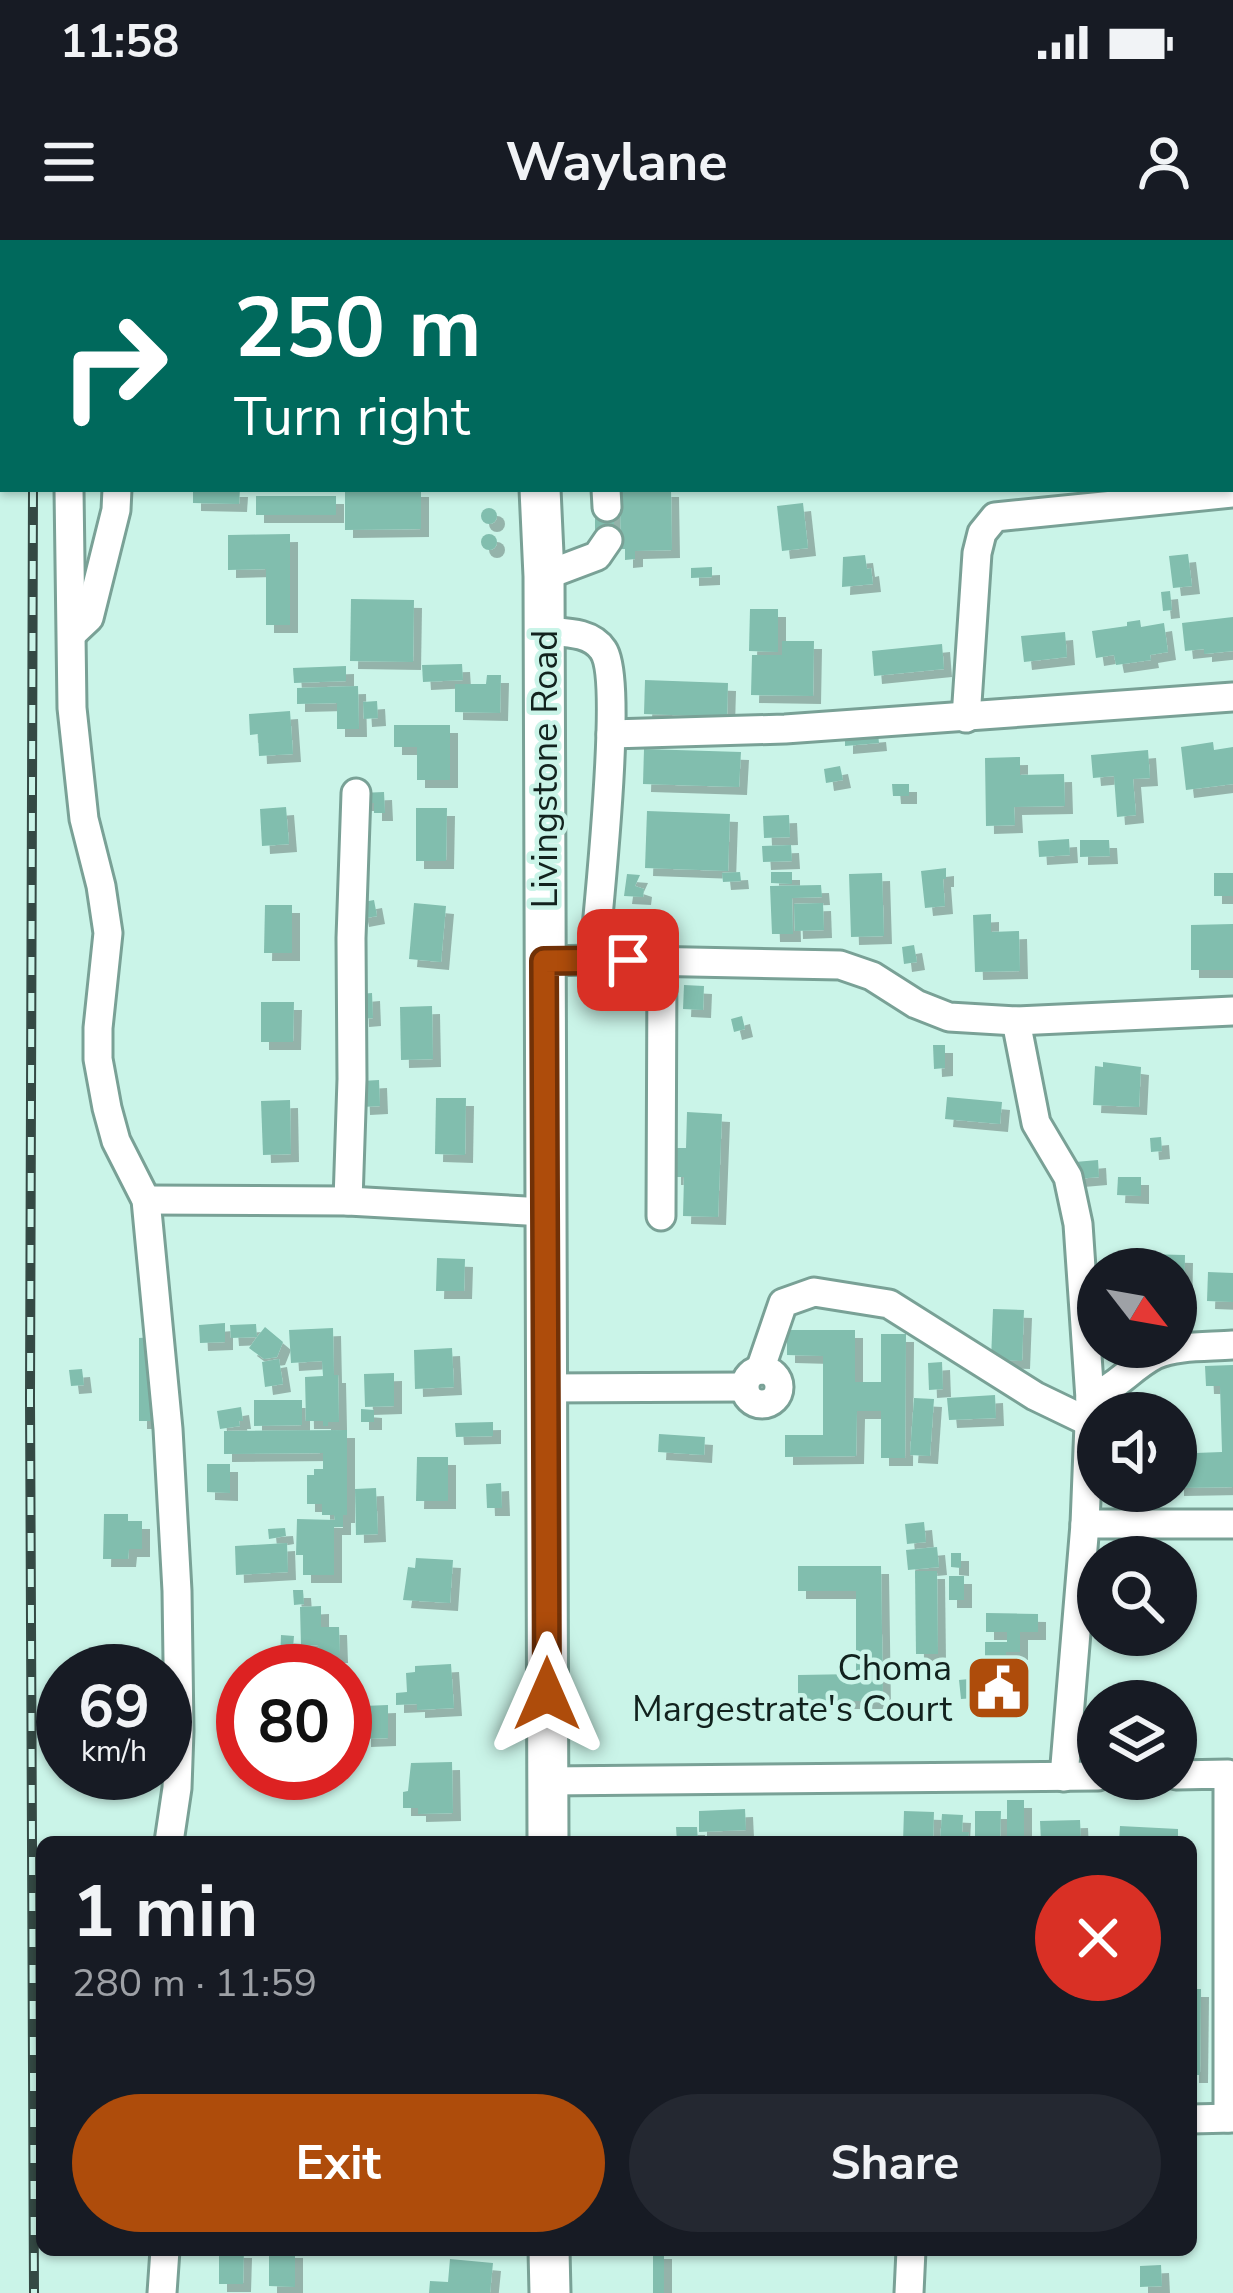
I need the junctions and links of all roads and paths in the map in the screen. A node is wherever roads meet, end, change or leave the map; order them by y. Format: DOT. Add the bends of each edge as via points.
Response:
graph roads {
  1 [pos="69,492"];
  2 [pos="117,492"];
  3 [pos="540,492"];
  4 [pos="1233,493"];
  5 [pos="608,540"];
  6 [pos="544,576"];
  7 [pos="543,632"];
  8 [pos="72,634"];
  9 [pos="1233,697"];
  10 [pos="966,718"];
  11 [pos="611,734"];
  12 [pos="356,794"];
  13 [pos="594,960"];
  14 [pos="544,961"];
  15 [pos="662,961"];
  16 [pos="1233,1011"];
  17 [pos="1016,1021"];
  18 [pos="146,1200"];
  19 [pos="349,1202"];
  20 [pos="545,1212"];
  21 [pos="661,1216"];
  22 [pos="1233,1345"];
  23 [pos="546,1388"];
  24 [pos="1088,1392"];
  25 [pos="1106,1392"];
  26 [pos="1077,1407"];
  27 [pos="1085,1512"];
  28 [pos="1085,1524"];
  29 [pos="1233,1524"];
  30 [pos="1197,1775"];
  31 [pos="1064,1777"];
  32 [pos="1077,1777"];
  33 [pos="548,1781"];
  34 [pos="170,1836"];
  35 [pos="548,1836"];
  36 [pos="1230,2118"];
  37 [pos="1197,2119"];
  38 [pos="165,2256"];
  39 [pos="549,2256"];
  40 [pos="911,2256"];
  41 [pos="162,2293"];
  42 [pos="550,2293"];
  43 [pos="909,2293"];
  1 -- 8 [label="street"];
  2 -- 8 [label="street" via="89,618"];
  3 -- 6 [label="highway, Livingstone Road"];
  4 -- 10 [label="street" via="987,523 977,553"];
  5 -- 6 [label="street" via="597,556"];
  6 -- 7 [label="highway, Livingstone Road"];
  7 -- 11 [label="street" via="584,634 604,651"];
  7 -- 14 [label="highway, Livingstone Road"];
  8 -- 18 [label="street" via="84,819 108,933 98,1059 116,1141"];
  9 -- 10 [label="street"];
  10 -- 11 [label="street"];
  11 -- 13 [label="street"];
  12 -- 19 [label="street"];
  13 -- 14 [label="street"];
  13 -- 15 [label="street"];
  14 -- 20 [label="highway, Livingstone Road"];
  15 -- 17 [label="street" via="840,965 949,1017"];
  15 -- 21 [label="street"];
  16 -- 17 [label="street"];
  17 -- 24 [label="street" via="1036,1124 1073,1197"];
  18 -- 19 [label="street"];
  18 -- 34 [label="street" via="177,1591 178,1760"];
  19 -- 20 [label="street"];
  20 -- 23 [label="highway, Livingstone Road"];
  22 -- 25 [label="street" via="1154,1355"];
  23 -- 26 [label="street" via="752,1378 783,1303 814,1292 889,1304 1036,1396"];
  23 -- 33 [label="highway, Livingstone Road"];
  27 -- 28 [label="street"];
  28 -- 29 [label="street"];
  28 -- 31 [label="street"];
  30 -- 36 [label="street" via="1228,1774"];
  31 -- 32 [label="street"];
  31 -- 33 [label="street"];
  33 -- 35 [label="highway, Livingstone Road"];
  36 -- 37 [label="street"];
  38 -- 41 [label="street"];
  39 -- 42 [label="highway"];
  40 -- 43 [label="street"];
}
